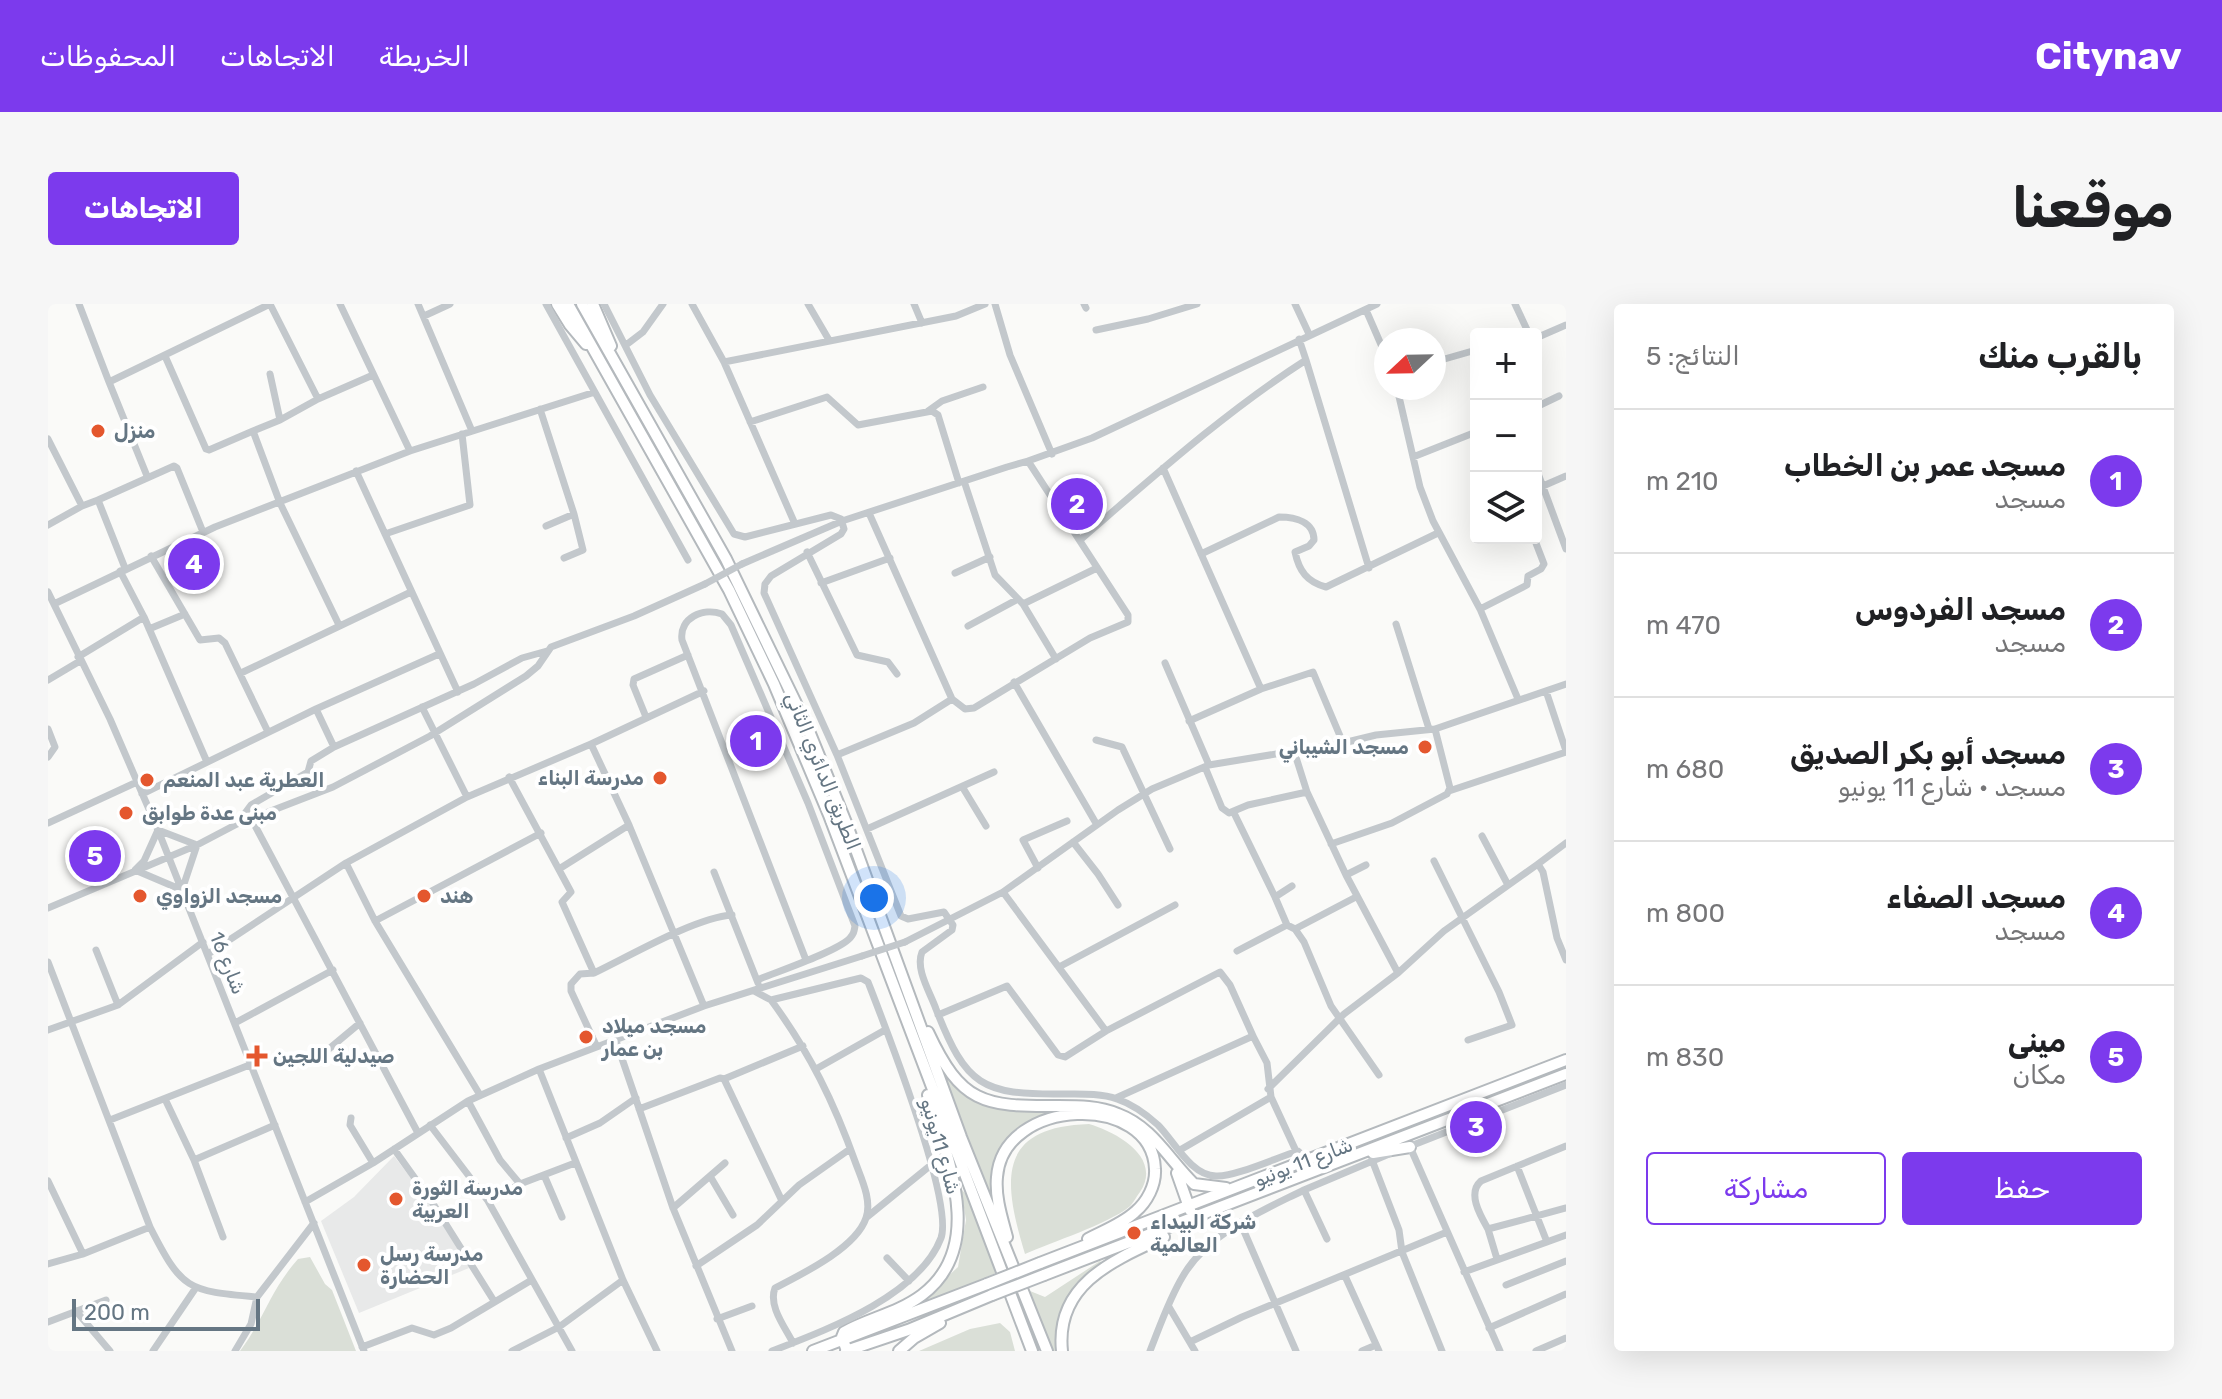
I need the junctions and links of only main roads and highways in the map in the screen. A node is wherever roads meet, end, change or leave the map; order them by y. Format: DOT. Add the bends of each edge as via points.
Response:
graph roads {
  1 [pos="557,304"];
  2 [pos="568,304"];
  3 [pos="582,304"];
  4 [pos="593,304"];
  5 [pos="595,351"];
  6 [pos="613,360"];
  7 [pos="894,959"];
  8 [pos="902,1008"];
  9 [pos="1566,1060"];
  10 [pos="1566,1074"];
  11 [pos="1410,1147"];
  12 [pos="1166,1151"];
  13 [pos="1351,1156"];
  14 [pos="1232,1189"];
  15 [pos="1189,1206"];
  16 [pos="982,1220"];
  17 [pos="1187,1221"];
  18 [pos="1057,1256"];
  19 [pos="1012,1263"];
  20 [pos="967,1306"];
  21 [pos="846,1348"];
  22 [pos="813,1351"];
  23 [pos="899,1351"];
  24 [pos="1024,1351"];
  25 [pos="1032,1351"];
  26 [pos="1047,1351"];
  27 [pos="1062,1351"];
  1 -- 5 [label="highway" via="575,333"];
  2 -- 5 [label="highway, الطريق الدائري الثاني"];
  3 -- 6 [label="highway, الطريق الدائري الثاني"];
  4 -- 6 [label="highway"];
  5 -- 8 [label="highway, الطريق الدائري الثاني" via="749,628"];
  6 -- 7 [label="highway, الطريق الدائري الثاني" via="776,657 847,825"];
  7 -- 12 [label="highway" via="940,1057 964,1089 999,1105 1104,1109 1140,1126"];
  7 -- 19 [label="highway, الطريق الدائري الثاني"];
  8 -- 16 [label="highway, الطريق الدائري الثاني"];
  8 -- 21 [label="highway" via="955,1187 955,1251 947,1270 922,1295 842,1334"];
  9 -- 14 [label="highway, شارع 11 يونيو"];
  10 -- 13 [label="highway, شارع 11 يونيو"];
  11 -- 13 [label="highway"];
  12 -- 14 [label="highway" via="1194,1184"];
  12 -- 15 [label="highway"];
  13 -- 17 [label="highway, شارع 11 يونيو"];
  14 -- 15 [label="highway, شارع 11 يونيو"];
  15 -- 17 [label="highway"];
  15 -- 18 [label="highway, شارع 11 يونيو"];
  16 -- 24 [label="highway"];
  16 -- 25 [label="highway, الطريق الدائري الثاني"];
  17 -- 20 [label="highway, شارع 11 يونيو, bridge"];
  17 -- 27 [label="highway" via="1113,1261 1082,1286 1067,1316"];
  18 -- 19 [label="highway" via="1120,1223 1147,1199 1154,1184 1153,1154 1132,1128 1098,1115 1066,1114 1036,1123 1009,1143 1000,1161 997,1193"];
  18 -- 21 [label="highway, شارع 11 يونيو, bridge"];
  19 -- 26 [label="highway, الطريق الدائري الثاني"];
  20 -- 21 [label="highway"];
  20 -- 23 [label="highway"];
  21 -- 22 [label="highway"];
}
